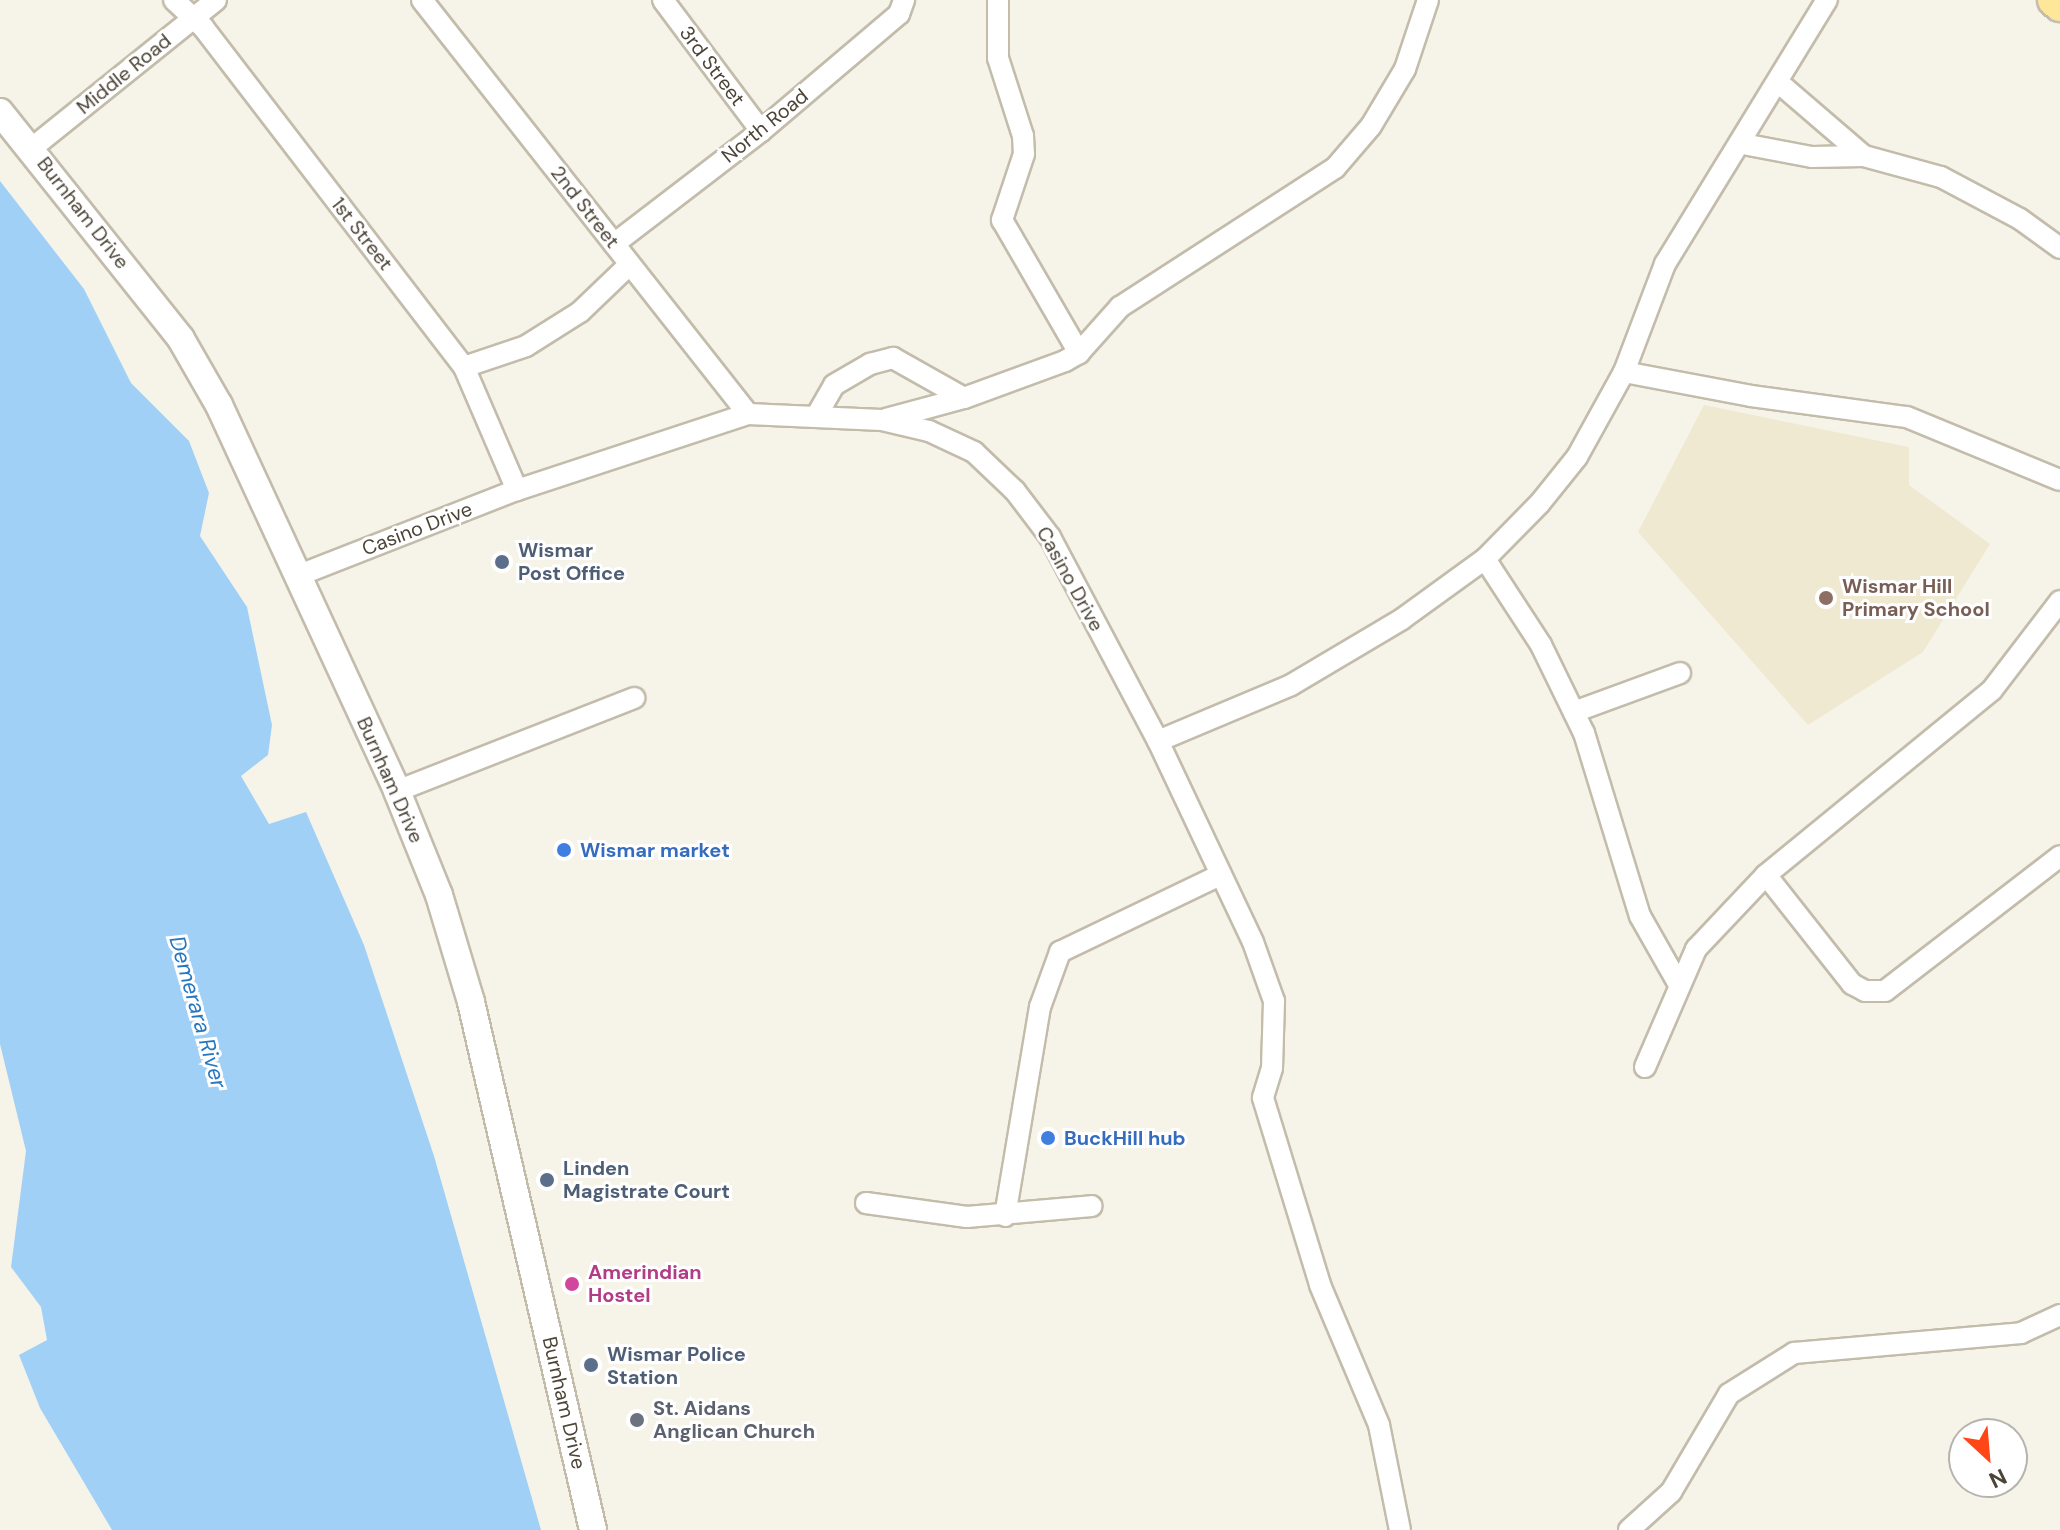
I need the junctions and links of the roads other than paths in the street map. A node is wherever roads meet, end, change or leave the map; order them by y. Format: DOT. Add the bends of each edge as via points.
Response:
graph roads {
  1 [pos="174,0"];
  2 [pos="216,0"];
  3 [pos="422,0"];
  4 [pos="663,0"];
  5 [pos="904,0"];
  6 [pos="998,0"];
  7 [pos="1428,0"];
  8 [pos="1827,0"];
  9 [pos="2054,0"];
  10 [pos="2060,5"];
  11 [pos="192,20"];
  12 [pos="1779,83"];
  13 [pos="0,112"];
  14 [pos="761,131"];
  15 [pos="1743,144"];
  16 [pos="32,148"];
  17 [pos="1864,156"];
  18 [pos="614,244"];
  19 [pos="2060,248"];
  20 [pos="630,264"];
  21 [pos="1079,353"];
  22 [pos="464,367"];
  23 [pos="1624,372"];
  24 [pos="964,398"];
  25 [pos="818,413"];
  26 [pos="748,414"];
  27 [pos="882,420"];
  28 [pos="2060,480"];
  29 [pos="517,490"];
  30 [pos="1485,559"];
  31 [pos="297,576"];
  32 [pos="2060,601"];
  33 [pos="1680,673"];
  34 [pos="634,698"];
  35 [pos="1574,712"];
  36 [pos="1158,741"];
  37 [pos="397,791"];
  38 [pos="2060,856"];
  39 [pos="1220,875"];
  40 [pos="1766,875"];
  41 [pos="1678,983"];
  42 [pos="1645,1067"];
  43 [pos="866,1203"];
  44 [pos="1092,1206"];
  45 [pos="1005,1216"];
  46 [pos="2060,1315"];
  47 [pos="593,1530"];
  48 [pos="1400,1530"];
  49 [pos="1629,1530"];
  1 -- 11 [label="street, 1st Street"];
  2 -- 11 [label="street, Middle Road"];
  3 -- 18 [label="street, 2nd Street"];
  4 -- 14 [label="street, 3rd Street"];
  5 -- 14 [label="street, North Road" via="899,14"];
  6 -- 21 [label="street" via="998,58 1024,154 1002,220"];
  7 -- 21 [label="street" via="1405,69 1371,126 1335,168 1120,307"];
  8 -- 12 [label="street"];
  9 -- 10 [label="main road"];
  11 -- 16 [label="street, Middle Road"];
  11 -- 22 [label="street, 1st Street" via="203,27"];
  12 -- 15 [label="street"];
  12 -- 17 [label="street"];
  13 -- 16 [label="street, Burnham Drive"];
  14 -- 18 [label="street, North Road"];
  15 -- 17 [label="street" via="1812,157"];
  15 -- 23 [label="street" via="1665,264"];
  16 -- 31 [label="street, Burnham Drive" via="181,339 219,405"];
  17 -- 19 [label="street" via="1941,177 2020,219"];
  18 -- 20 [label="street, 2nd Street"];
  20 -- 22 [label="street" via="580,312 526,346"];
  20 -- 26 [label="street, 2nd Street"];
  21 -- 24 [label="street"];
  22 -- 29 [label="street, 1st Street"];
  23 -- 28 [label="street" via="1907,417"];
  23 -- 30 [label="street" via="1577,457"];
  24 -- 25 [label="street" via="893,358 870,364 834,385"];
  24 -- 27 [label="street"];
  25 -- 26 [label="street, Casino Drive"];
  25 -- 27 [label="street, Casino Drive"];
  26 -- 29 [label="street, Casino Drive"];
  27 -- 36 [label="street, Casino Drive" via="929,431 974,452 1015,491 1050,537"];
  29 -- 31 [label="street, Casino Drive"];
  30 -- 35 [label="street" via="1541,645"];
  30 -- 36 [label="street" via="1377,635 1291,685"];
  31 -- 37 [label="street, Burnham Drive"];
  32 -- 40 [label="street" via="1992,690"];
  33 -- 35 [label="street"];
  34 -- 37 [label="street"];
  35 -- 41 [label="street" via="1640,916"];
  36 -- 39 [label="street, Casino Drive"];
  37 -- 47 [label="street, Burnham Drive" via="439,895 479,1032"];
  38 -- 40 [label="street" via="1885,991 1865,991 1852,984"];
  39 -- 45 [label="street" via="1060,952 1040,1007"];
  39 -- 48 [label="street, Casino Drive" via="1274,1001 1272,1068 1263,1098 1320,1285 1379,1425"];
  40 -- 41 [label="street" via="1696,949"];
  41 -- 42 [label="street"];
  43 -- 45 [label="street" via="967,1217"];
  44 -- 45 [label="street"];
  46 -- 49 [label="street" via="2021,1333 1794,1353 1729,1394 1671,1492"];
}
